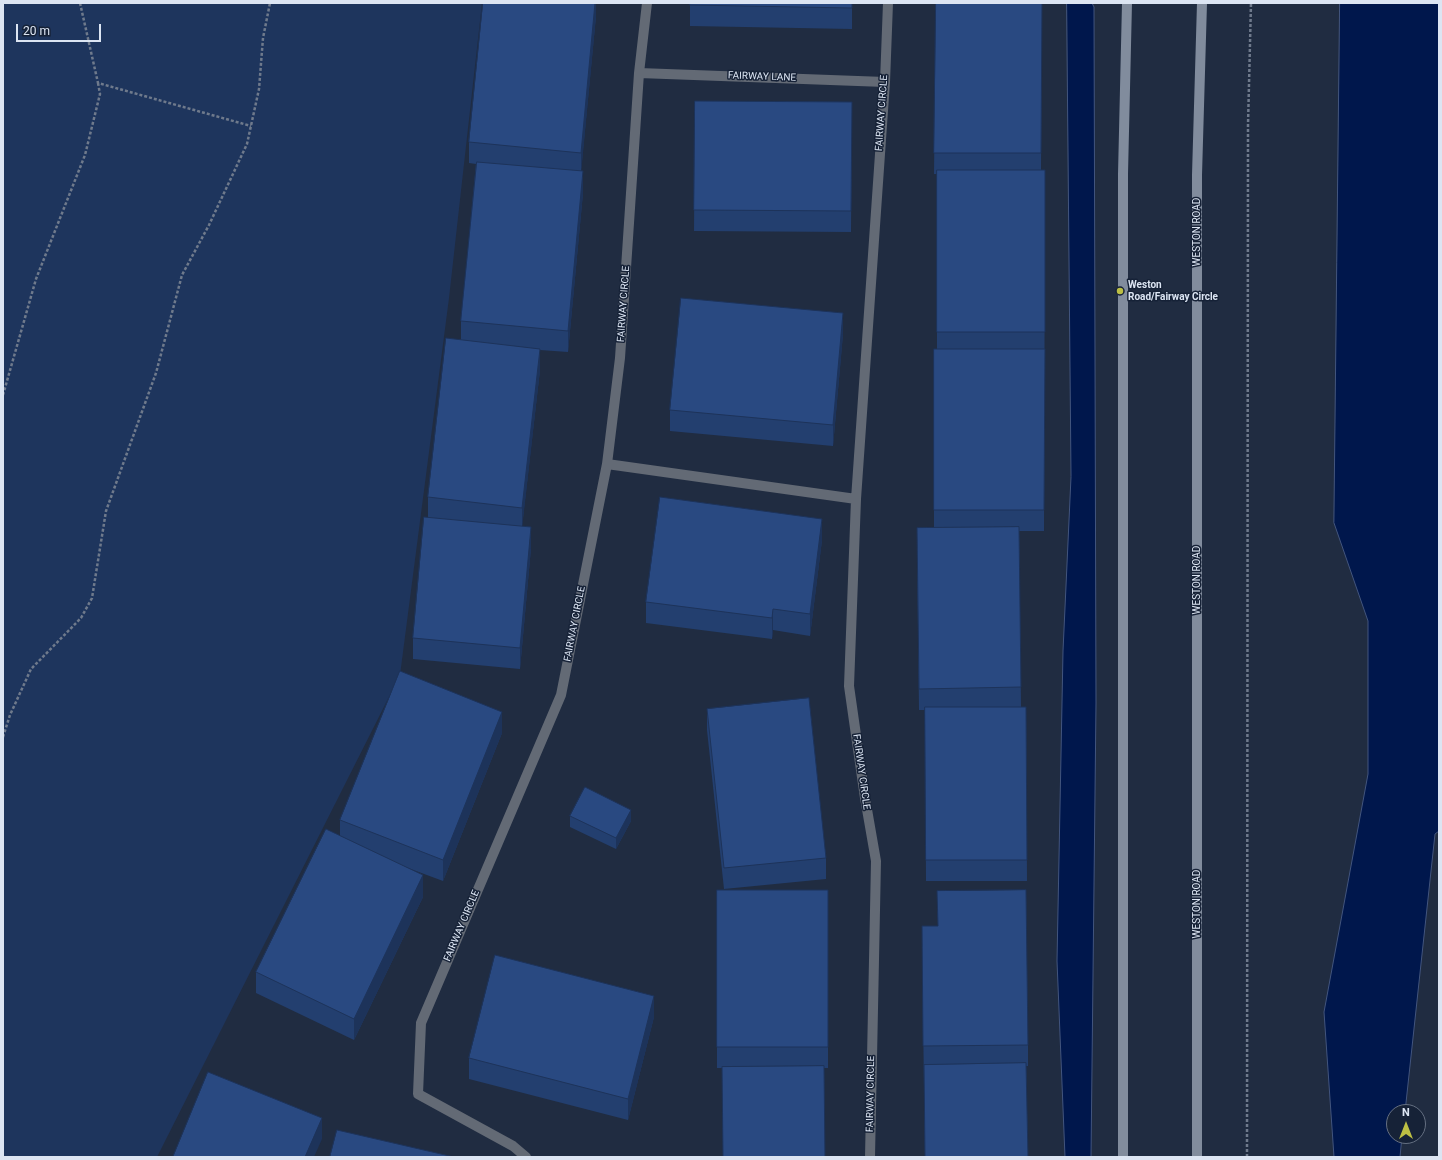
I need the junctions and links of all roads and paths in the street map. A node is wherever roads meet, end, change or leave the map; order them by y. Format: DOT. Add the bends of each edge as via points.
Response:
graph roads {
  1 [pos="80,3"];
  2 [pos="270,3"];
  3 [pos="647,3"];
  4 [pos="888,3"];
  5 [pos="1127,3"];
  6 [pos="1202,3"];
  7 [pos="1251,3"];
  8 [pos="639,73"];
  9 [pos="885,82"];
  10 [pos="98,83"];
  11 [pos="251,126"];
  12 [pos="3,395"];
  13 [pos="607,464"];
  14 [pos="856,499"];
  15 [pos="3,737"];
  16 [pos="526,1157"];
  17 [pos="870,1157"];
  18 [pos="1123,1157"];
  19 [pos="1197,1157"];
  20 [pos="1247,1157"];
  1 -- 10 [label="path"];
  2 -- 11 [label="path" via="263,38 259,89"];
  3 -- 8 [label="street, FAIRWAY CIRCLE"];
  4 -- 9 [label="street, FAIRWAY CIRCLE"];
  5 -- 18 [label="main road" via="1123,174"];
  6 -- 19 [label="main road, WESTON ROAD" via="1197,175"];
  7 -- 20 [label="path" via="1248,125"];
  8 -- 9 [label="street, FAIRWAY LANE"];
  8 -- 13 [label="street, FAIRWAY CIRCLE" via="620,358"];
  9 -- 14 [label="street, FAIRWAY CIRCLE"];
  10 -- 11 [label="path"];
  10 -- 12 [label="path" via="100,94 85,155 36,279"];
  11 -- 15 [label="path" via="247,144 182,275 156,373 106,511 92,598 81,618 31,669 10,714"];
  13 -- 14 [label="street"];
  13 -- 16 [label="street, FAIRWAY CIRCLE" via="561,695 421,1022 418,1094 513,1146"];
  14 -- 17 [label="street, FAIRWAY CIRCLE" via="849,686 876,861"];
}
